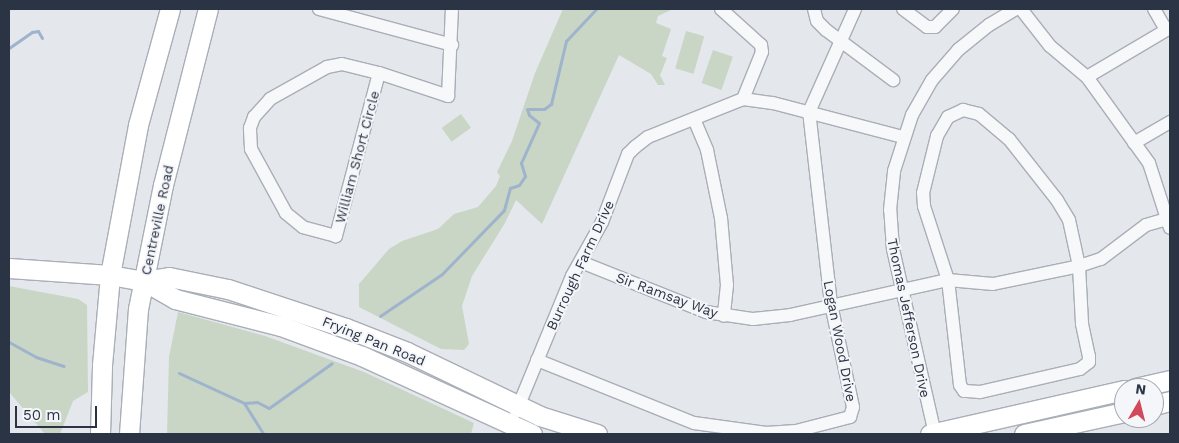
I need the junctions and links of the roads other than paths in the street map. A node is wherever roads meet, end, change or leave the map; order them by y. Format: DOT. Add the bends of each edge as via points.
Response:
graph roads {
  1 [pos="170,9"];
  2 [pos="208,9"];
  3 [pos="319,9"];
  4 [pos="452,9"];
  5 [pos="721,9"];
  6 [pos="814,9"];
  7 [pos="855,9"];
  8 [pos="903,9"];
  9 [pos="953,9"];
  10 [pos="1016,9"];
  11 [pos="1021,9"];
  12 [pos="1154,9"];
  13 [pos="1168,29"];
  14 [pos="838,40"];
  15 [pos="452,45"];
  16 [pos="379,73"];
  17 [pos="1087,77"];
  18 [pos="893,80"];
  19 [pos="743,99"];
  20 [pos="809,112"];
  21 [pos="694,119"];
  22 [pos="1170,122"];
  23 [pos="903,138"];
  24 [pos="1134,142"];
  25 [pos="1170,222"];
  26 [pos="581,262"];
  27 [pos="1080,266"];
  28 [pos="9,268"];
  29 [pos="110,275"];
  30 [pos="948,280"];
  31 [pos="144,281"];
  32 [pos="901,289"];
  33 [pos="830,304"];
  34 [pos="724,316"];
  35 [pos="537,360"];
  36 [pos="1114,392"];
  37 [pos="518,406"];
  38 [pos="1114,414"];
  39 [pos="510,425"];
  40 [pos="100,434"];
  41 [pos="129,434"];
  42 [pos="532,434"];
  43 [pos="597,434"];
  44 [pos="933,434"];
  45 [pos="1024,434"];
  1 -- 29 [label="main road" via="138,126"];
  2 -- 31 [label="main road, Centreville Road" via="174,138"];
  3 -- 15 [label="street"];
  4 -- 15 [label="street"];
  5 -- 19 [label="street" via="761,45 762,52"];
  6 -- 14 [label="street" via="818,21"];
  7 -- 14 [label="street, Logan Wood Drive"];
  8 -- 9 [label="street" via="927,27 935,27"];
  10 -- 23 [label="street, Thomas Jefferson Drive" via="985,28 944,64 921,97"];
  11 -- 17 [label="street" via="1050,46"];
  12 -- 13 [label="street"];
  13 -- 17 [label="street"];
  14 -- 18 [label="street"];
  14 -- 20 [label="street, Logan Wood Drive"];
  15 -- 16 [label="street, William Short Circle" via="448,96"];
  16 -- 16 [label="street, William Short Circle" via="342,64 327,67 270,99 254,117 250,128 251,149 293,221 336,236"];
  17 -- 24 [label="street"];
  19 -- 20 [label="street"];
  19 -- 21 [label="street, Burrough Farm Drive"];
  20 -- 23 [label="street"];
  20 -- 33 [label="street, Logan Wood Drive"];
  21 -- 26 [label="street, Burrough Farm Drive" via="648,137 628,154 602,222"];
  21 -- 34 [label="street" via="707,150 721,218 727,285"];
  22 -- 24 [label="street"];
  23 -- 32 [label="street, Thomas Jefferson Drive" via="894,171 890,210"];
  24 -- 25 [label="street" via="1157,180"];
  25 -- 27 [label="street, Sir Ramsay Way" via="1146,225 1101,259"];
  26 -- 34 [label="street, Sir Ramsay Way" via="706,312"];
  26 -- 35 [label="street, Burrough Farm Drive"];
  27 -- 30 [label="street, Sir Ramsay Way" via="993,284"];
  27 -- 30 [label="street" via="1082,324 1089,362 1080,369 972,393 964,391 960,384"];
  27 -- 30 [label="street" via="1069,220 1058,200 1000,131 979,114 963,110 948,117 937,136 923,193 924,206"];
  28 -- 29 [label="main road, Frying Pan Road"];
  29 -- 31 [label="main road, Frying Pan Road"];
  29 -- 40 [label="main road"];
  30 -- 32 [label="street, Sir Ramsay Way"];
  31 -- 37 [label="main road, Frying Pan Road" via="169,276 328,321 407,352"];
  31 -- 39 [label="main road, Frying Pan Road" via="175,299 281,326 353,352"];
  31 -- 41 [label="main road, Centreville Road" via="135,332"];
  32 -- 33 [label="street, Sir Ramsay Way"];
  32 -- 44 [label="street, Thomas Jefferson Drive"];
  33 -- 34 [label="street, Sir Ramsay Way" via="790,315 753,319"];
  33 -- 35 [label="street, Logan Wood Drive" via="854,407 850,417 843,420 796,431 766,433 694,423"];
  35 -- 37 [label="street, Burrough Farm Drive"];
  36 -- 44 [label="main road"];
  37 -- 39 [label="street, Burrough Farm Drive"];
  37 -- 43 [label="main road, Frying Pan Road"];
  38 -- 45 [label="main road"];
  39 -- 42 [label="main road, Frying Pan Road"];
}
